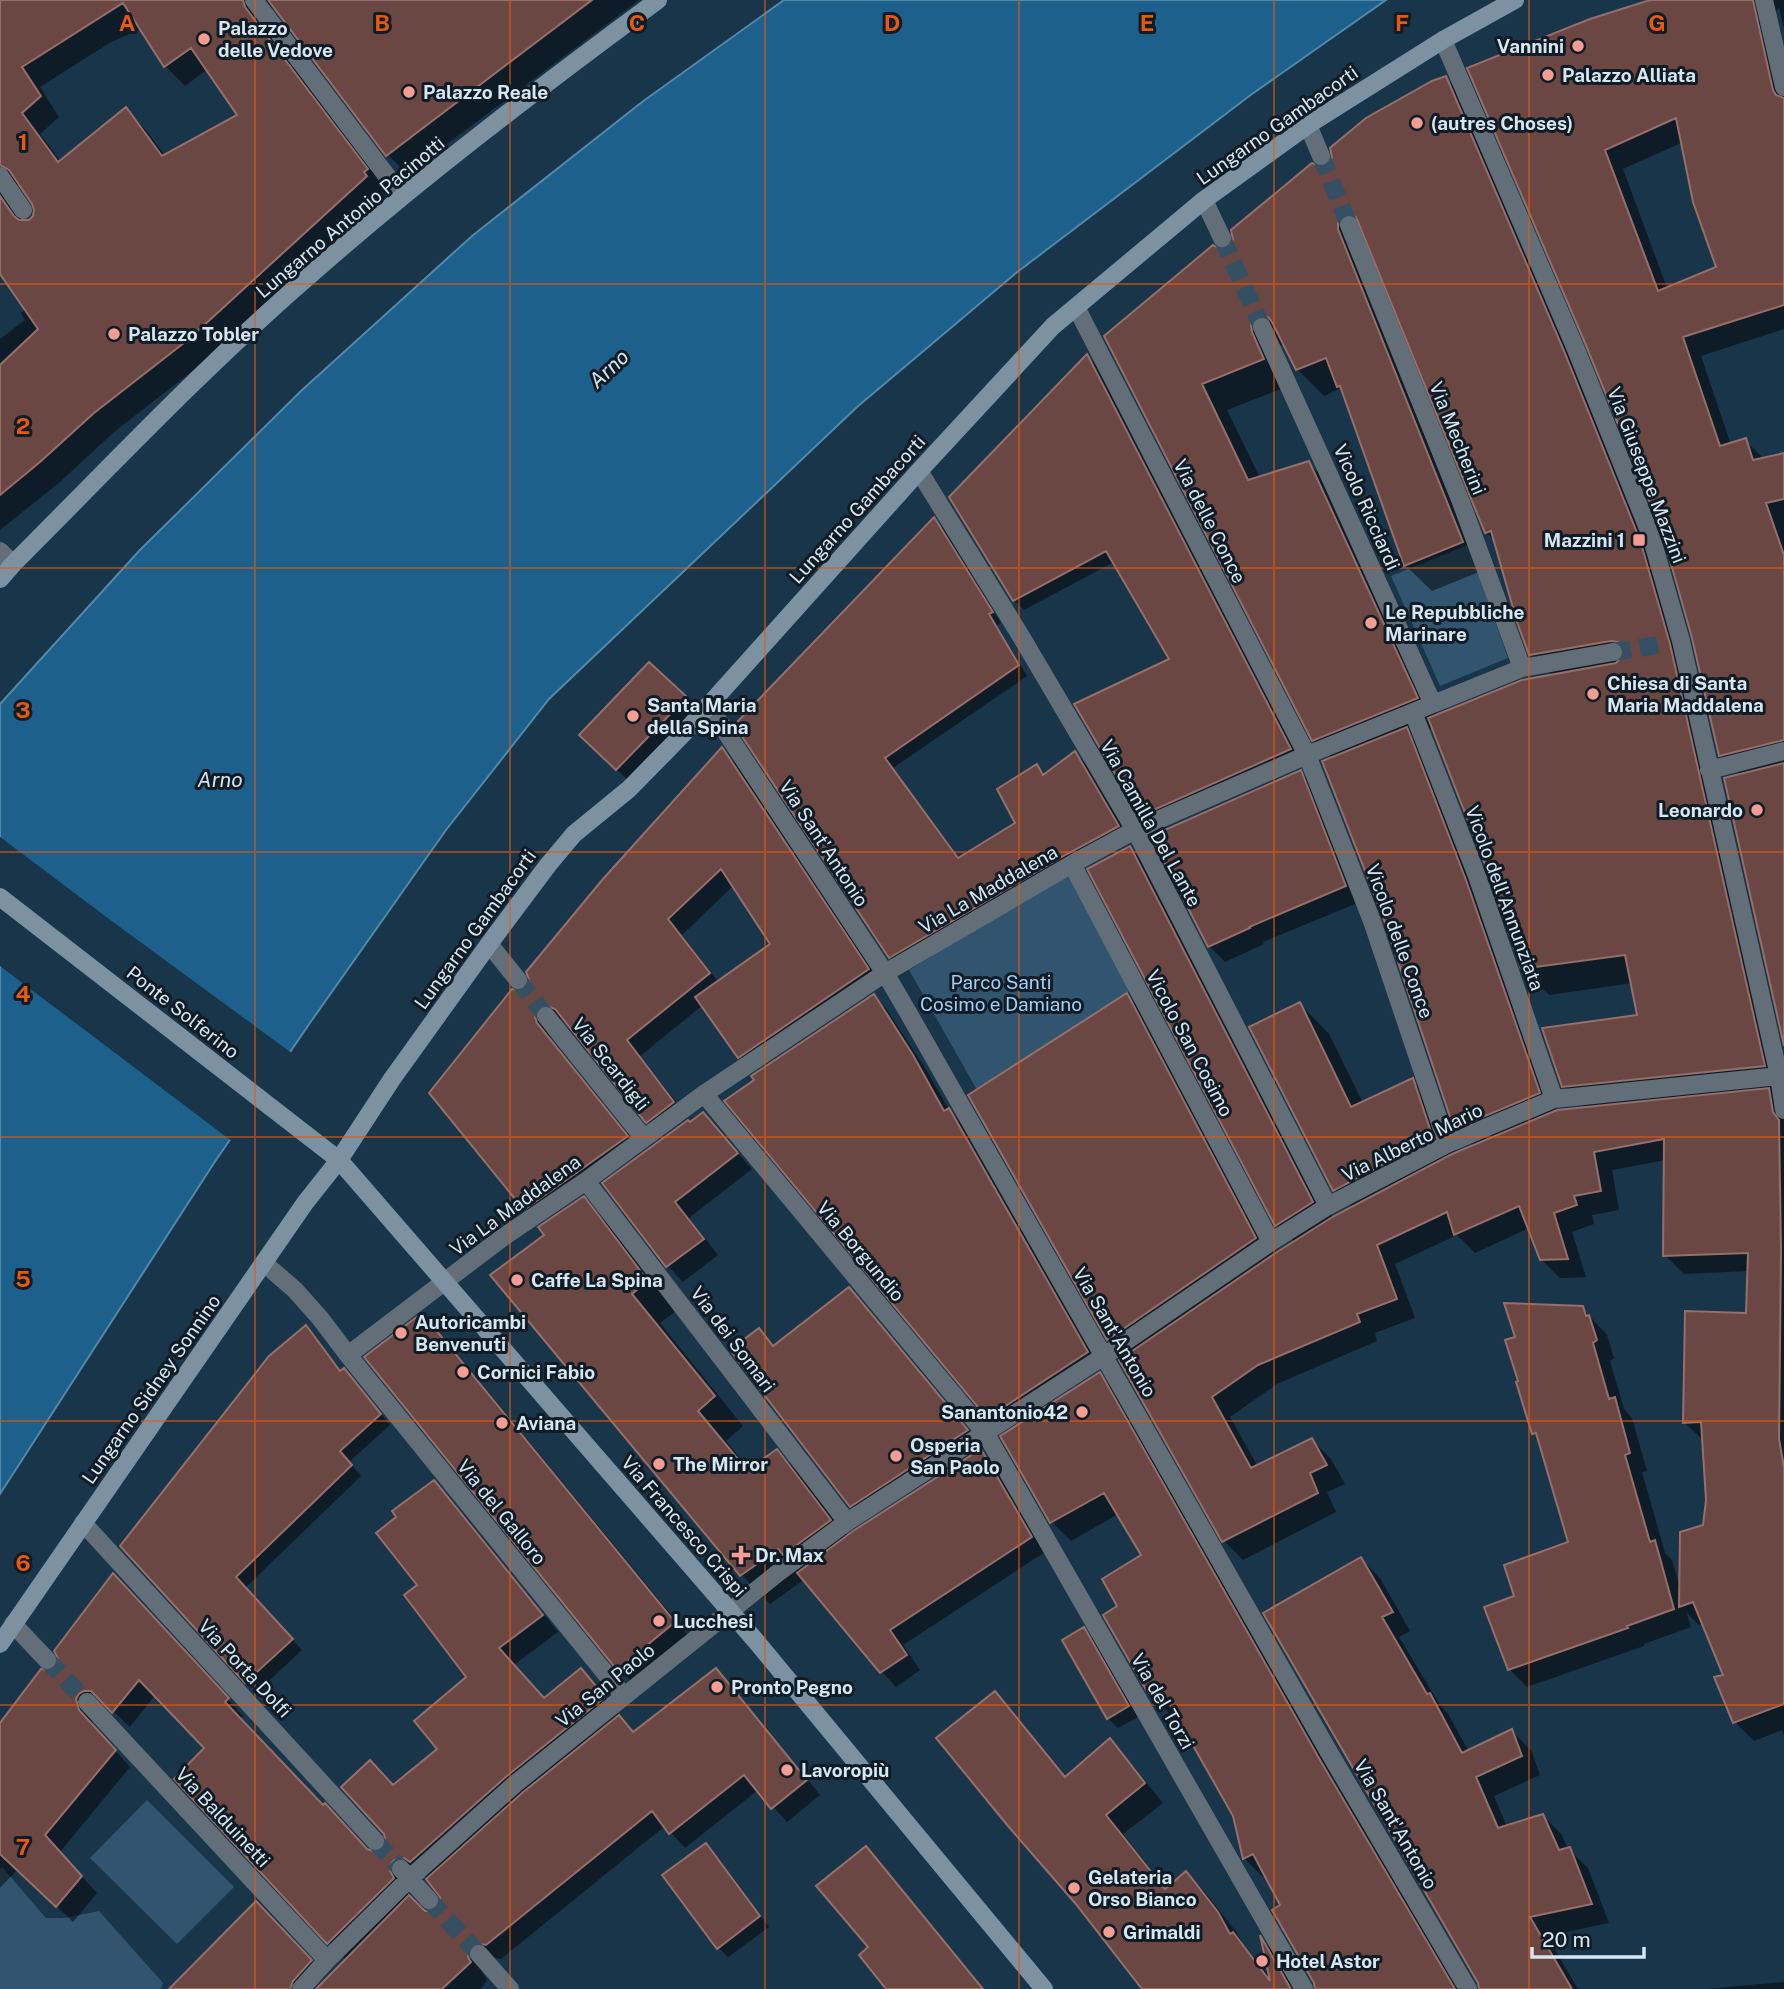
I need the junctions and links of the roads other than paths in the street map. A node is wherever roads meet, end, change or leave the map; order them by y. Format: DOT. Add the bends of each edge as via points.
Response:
graph roads {
  1 [pos="254,0"];
  2 [pos="658,0"];
  3 [pos="1515,0"];
  4 [pos="1764,0"];
  5 [pos="1443,40"];
  6 [pos="1784,87"];
  7 [pos="1308,125"];
  8 [pos="1321,156"];
  9 [pos="0,176"];
  10 [pos="402,196"];
  11 [pos="1204,200"];
  12 [pos="23,210"];
  13 [pos="1349,225"];
  14 [pos="1222,238"];
  15 [pos="1076,307"];
  16 [pos="1262,327"];
  17 [pos="919,471"];
  18 [pos="6,558"];
  19 [pos="0,579"];
  20 [pos="1613,652"];
  21 [pos="1522,668"];
  22 [pos="1433,704"];
  23 [pos="708,705"];
  24 [pos="1413,712"];
  25 [pos="1784,751"];
  26 [pos="1307,755"];
  27 [pos="1709,770"];
  28 [pos="1135,830"];
  29 [pos="1072,864"];
  30 [pos="0,897"];
  31 [pos="489,944"];
  32 [pos="885,973"];
  33 [pos="518,980"];
  34 [pos="547,1016"];
  35 [pos="1779,1076"];
  36 [pos="704,1094"];
  37 [pos="1554,1099"];
  38 [pos="1784,1110"];
  39 [pos="643,1138"];
  40 [pos="1447,1144"];
  41 [pos="339,1160"];
  42 [pos="586,1181"];
  43 [pos="1328,1206"];
  44 [pos="1271,1242"];
  45 [pos="264,1263"];
  46 [pos="445,1283"];
  47 [pos="348,1355"];
  48 [pos="1104,1356"];
  49 [pos="986,1434"];
  50 [pos="847,1522"];
  51 [pos="83,1523"];
  52 [pos="730,1611"];
  53 [pos="13,1624"];
  54 [pos="0,1644"];
  55 [pos="47,1660"];
  56 [pos="623,1695"];
  57 [pos="87,1702"];
  58 [pos="375,1841"];
  59 [pos="405,1874"];
  60 [pos="429,1900"];
  61 [pos="479,1954"];
  62 [pos="327,1959"];
  63 [pos="301,1989"];
  64 [pos="510,1989"];
  65 [pos="1044,1989"];
  66 [pos="1304,1989"];
  67 [pos="1468,1989"];
  1 -- 10 [label="street"];
  2 -- 10 [label="street, Lungarno Antonio Pacinotti"];
  3 -- 5 [label="street, Lungarno Gambacorti"];
  4 -- 6 [label="street"];
  5 -- 7 [label="street, Lungarno Gambacorti"];
  5 -- 27 [label="street, Via Giuseppe Mazzini" via="1646,523"];
  7 -- 8 [label="street"];
  7 -- 11 [label="street, Lungarno Gambacorti"];
  9 -- 12 [label="street"];
  10 -- 18 [label="street, Lungarno Antonio Pacinotti" via="307,277"];
  11 -- 14 [label="street"];
  11 -- 15 [label="street, Lungarno Gambacorti"];
  13 -- 21 [label="street, Via Mecherini" via="1461,502"];
  15 -- 17 [label="street, Lungarno Gambacorti"];
  15 -- 26 [label="street, Via delle Conce"];
  16 -- 22 [label="street, Vicolo Ricciardi"];
  17 -- 23 [label="street, Lungarno Gambacorti"];
  17 -- 28 [label="street, Via Camilla Del Lante"];
  18 -- 19 [label="street, Lungarno Antonio Pacinotti"];
  20 -- 21 [label="street, Via La Maddalena"];
  21 -- 22 [label="street, Via La Maddalena"];
  22 -- 24 [label="street, Via La Maddalena"];
  23 -- 31 [label="street, Lungarno Gambacorti" via="629,789 574,834"];
  23 -- 32 [label="street, Via Sant'Antonio"];
  24 -- 26 [label="street, Via La Maddalena"];
  24 -- 37 [label="street, Vicolo dell'Annunziata" via="1477,876"];
  25 -- 27 [label="street"];
  26 -- 28 [label="street, Via La Maddalena"];
  26 -- 40 [label="street, Vicolo delle Conce" via="1373,921"];
  27 -- 35 [label="street, Via Giuseppe Mazzini"];
  28 -- 29 [label="street, Via La Maddalena"];
  28 -- 43 [label="street, Via Camilla Del Lante"];
  29 -- 32 [label="street, Via La Maddalena"];
  29 -- 44 [label="street, Vicolo San Cosimo"];
  30 -- 41 [label="street, Ponte Solferino"];
  31 -- 33 [label="street"];
  31 -- 41 [label="street, Lungarno Gambacorti"];
  32 -- 36 [label="street, Via La Maddalena"];
  32 -- 48 [label="street, Via Sant'Antonio"];
  34 -- 39 [label="street, Via Scardigli"];
  35 -- 37 [label="street, Via Alberto Mario"];
  35 -- 38 [label="street, Via Giuseppe Mazzini"];
  36 -- 39 [label="street, Via La Maddalena"];
  36 -- 49 [label="street, Via Borgundio"];
  37 -- 40 [label="street, Via Alberto Mario"];
  39 -- 42 [label="street, Via La Maddalena"];
  40 -- 43 [label="street, Via Alberto Mario"];
  41 -- 45 [label="street, Lungarno Sidney Sonnino"];
  41 -- 46 [label="street, Via Francesco Crispi"];
  42 -- 46 [label="street, Via La Maddalena"];
  42 -- 50 [label="street, Via dei Somari"];
  43 -- 44 [label="street, Via Alberto Mario"];
  44 -- 48 [label="street, Via Alberto Mario"];
  45 -- 47 [label="street, Via del Galloro" via="295,1290"];
  45 -- 51 [label="street, Lungarno Sidney Sonnino"];
  46 -- 47 [label="street, Via La Maddalena"];
  46 -- 52 [label="street, Via Francesco Crispi"];
  47 -- 56 [label="street, Via del Galloro"];
  48 -- 49 [label="street, Via San Paolo"];
  48 -- 67 [label="street, Via Sant'Antonio"];
  49 -- 50 [label="street, Via San Paolo"];
  49 -- 66 [label="street, Via del Torzi"];
  50 -- 52 [label="street, Via San Paolo"];
  51 -- 53 [label="street, Lungarno Sidney Sonnino"];
  51 -- 58 [label="street, Via Porta Dolfi"];
  52 -- 56 [label="street, Via San Paolo"];
  52 -- 65 [label="street, Via Francesco Crispi"];
  53 -- 54 [label="street, Lungarno Sidney Sonnino"];
  53 -- 55 [label="street"];
  56 -- 59 [label="street, Via San Paolo"];
  57 -- 62 [label="street, Via Balduinetti"];
  59 -- 60 [label="street"];
  59 -- 62 [label="street, Via San Paolo"];
  61 -- 64 [label="street"];
  62 -- 63 [label="street, Via San Paolo"];
}
